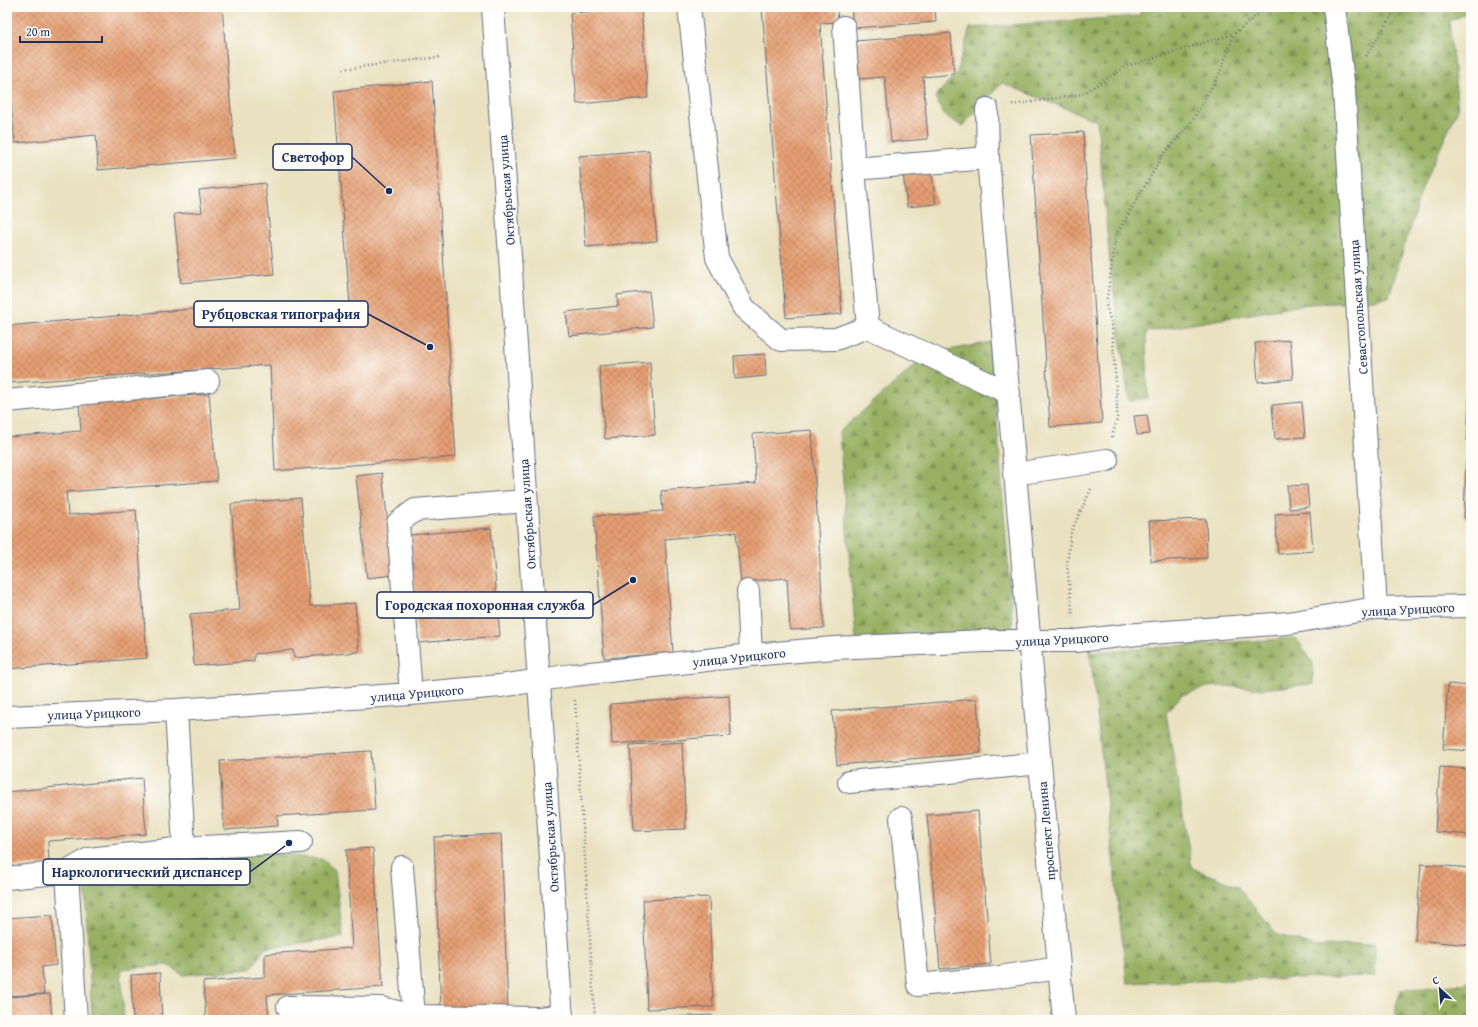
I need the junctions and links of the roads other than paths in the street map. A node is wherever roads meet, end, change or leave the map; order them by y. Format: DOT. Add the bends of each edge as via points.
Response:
graph roads {
  1 [pos="494,7"];
  2 [pos="689,7"];
  3 [pos="1334,7"];
  4 [pos="844,27"];
  5 [pos="987,109"];
  6 [pos="988,158"];
  7 [pos="854,169"];
  8 [pos="868,327"];
  9 [pos="208,381"];
  10 [pos="1009,393"];
  11 [pos="7,400"];
  12 [pos="1107,460"];
  13 [pos="1014,474"];
  14 [pos="526,501"];
  15 [pos="748,591"];
  16 [pos="1471,606"];
  17 [pos="1376,608"];
  18 [pos="1029,642"];
  19 [pos="751,654"];
  20 [pos="539,681"];
  21 [pos="411,694"];
  22 [pos="176,710"];
  23 [pos="7,717"];
  24 [pos="1040,763"];
  25 [pos="849,782"];
  26 [pos="901,818"];
  27 [pos="302,842"];
  28 [pos="184,848"];
  29 [pos="402,867"];
  30 [pos="67,872"];
  31 [pos="7,878"];
  32 [pos="1059,968"];
  33 [pos="288,1007"];
  34 [pos="414,1016"];
  35 [pos="562,1018"];
  36 [pos="76,1020"];
  37 [pos="1064,1020"];
  1 -- 14 [label="street, Октябрьская улица"];
  2 -- 8 [label="street" via="716,258 744,308 780,340 836,339"];
  3 -- 17 [label="street, Севастопольская улица" via="1344,90"];
  4 -- 7 [label="street"];
  5 -- 6 [label="street, проспект Ленина"];
  6 -- 7 [label="street"];
  6 -- 10 [label="street, проспект Ленина"];
  7 -- 8 [label="street"];
  8 -- 10 [label="street"];
  9 -- 11 [label="street"];
  10 -- 13 [label="street, проспект Ленина"];
  12 -- 13 [label="street"];
  13 -- 18 [label="street, проспект Ленина"];
  14 -- 20 [label="street, Октябрьская улица"];
  14 -- 21 [label="street" via="415,510 398,523"];
  15 -- 19 [label="street"];
  16 -- 17 [label="street, улица Урицкого"];
  17 -- 18 [label="street, улица Урицкого" via="1288,623 1076,641"];
  18 -- 19 [label="street, улица Урицкого" via="842,648"];
  18 -- 24 [label="street, проспект Ленина"];
  19 -- 20 [label="street, улица Урицкого"];
  20 -- 21 [label="street, улица Урицкого"];
  20 -- 35 [label="street, Октябрьская улица"];
  21 -- 22 [label="street, улица Урицкого"];
  22 -- 23 [label="street, улица Урицкого"];
  22 -- 28 [label="street"];
  24 -- 25 [label="street"];
  24 -- 32 [label="street, проспект Ленина"];
  26 -- 32 [label="street" via="918,985"];
  27 -- 28 [label="street"];
  28 -- 30 [label="street" via="89,859"];
  29 -- 34 [label="street"];
  30 -- 31 [label="street"];
  30 -- 36 [label="street"];
  32 -- 37 [label="street, проспект Ленина"];
  33 -- 34 [label="street" via="381,1008"];
  34 -- 35 [label="street"];
}
